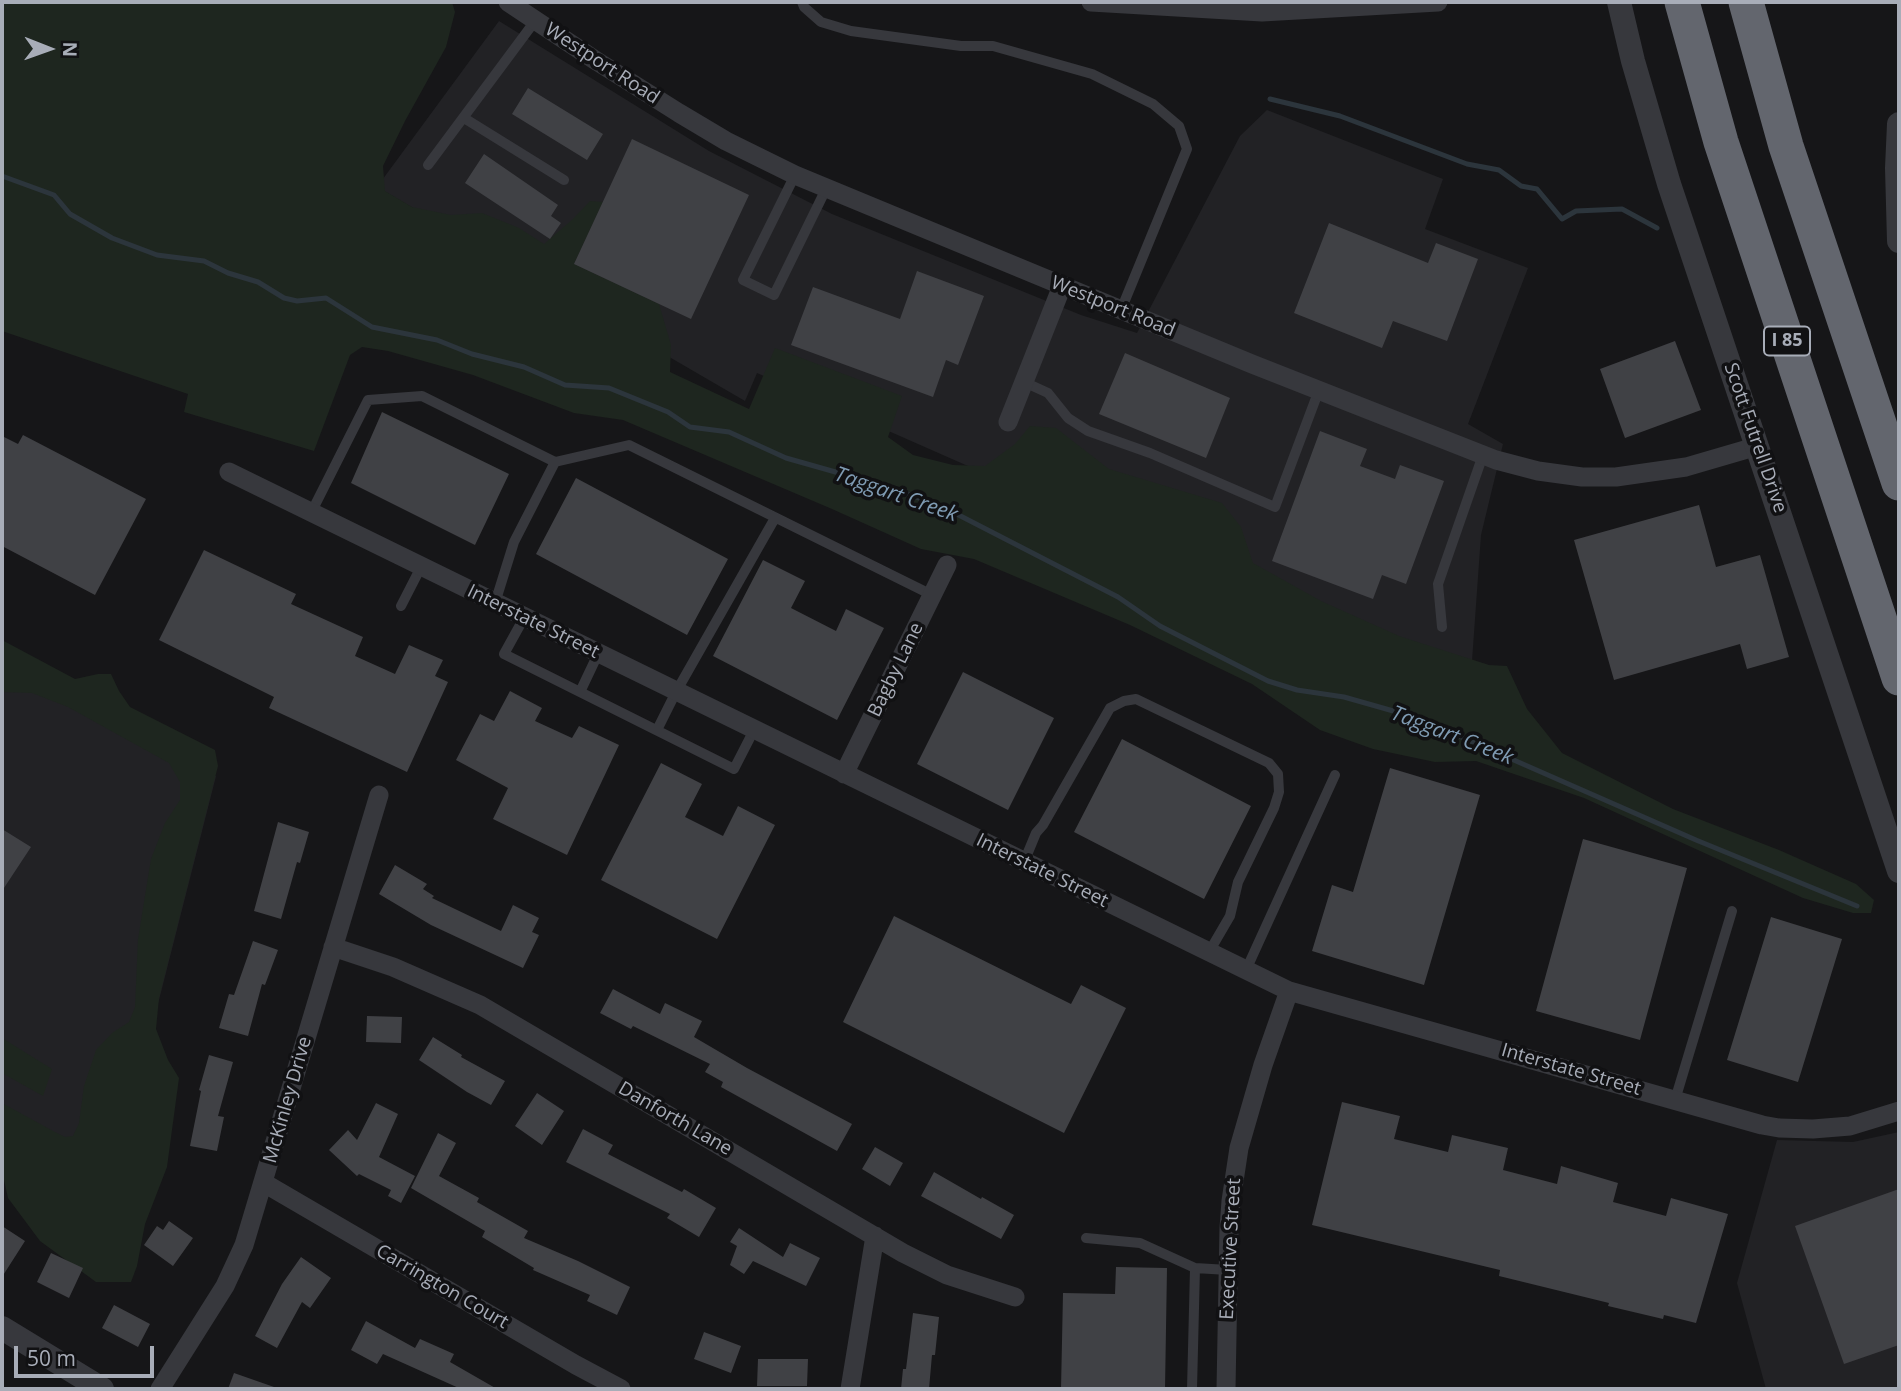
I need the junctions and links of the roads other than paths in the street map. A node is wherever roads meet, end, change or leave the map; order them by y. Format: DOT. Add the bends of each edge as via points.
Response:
graph roads {
  1 [pos="508,2"];
  2 [pos="802,2"];
  3 [pos="1091,2"];
  4 [pos="1438,2"];
  5 [pos="1619,2"];
  6 [pos="1682,2"];
  7 [pos="1746,2"];
  8 [pos="1369,4"];
  9 [pos="535,21"];
  10 [pos="464,118"];
  11 [pos="1899,124"];
  12 [pos="428,165"];
  13 [pos="795,175"];
  14 [pos="564,180"];
  15 [pos="826,189"];
  16 [pos="1899,241"];
  17 [pos="1062,286"];
  18 [pos="1121,310"];
  19 [pos="1024,382"];
  20 [pos="1319,390"];
  21 [pos="1008,422"];
  22 [pos="1758,446"];
  23 [pos="1483,455"];
  24 [pos="555,462"];
  25 [pos="229,472"];
  26 [pos="1899,483"];
  27 [pos="311,513"];
  28 [pos="775,518"];
  29 [pos="947,565"];
  30 [pos="421,567"];
  31 [pos="932,596"];
  32 [pos="495,603"];
  33 [pos="401,607"];
  34 [pos="525,616"];
  35 [pos="1442,627"];
  36 [pos="598,653"];
  37 [pos="1899,678"];
  38 [pos="580,692"];
  39 [pos="677,692"];
  40 [pos="657,730"];
  41 [pos="754,730"];
  42 [pos="844,774"];
  43 [pos="1335,775"];
  44 [pos="379,795"];
  45 [pos="1024,862"];
  46 [pos="1899,871"];
  47 [pos="1732,911"];
  48 [pos="333,947"];
  49 [pos="1209,952"];
  50 [pos="1246,970"];
  51 [pos="1289,991"];
  52 [pos="1675,1100"];
  53 [pos="1899,1111"];
  54 [pos="264,1183"];
  55 [pos="875,1236"];
  56 [pos="1086,1238"];
  57 [pos="1195,1268"];
  58 [pos="1228,1270"];
  59 [pos="1015,1297"];
  60 [pos="2,1328"];
  61 [pos="102,1389"];
  62 [pos="160,1389"];
  63 [pos="621,1389"];
  64 [pos="850,1389"];
  65 [pos="1192,1389"];
  66 [pos="1226,1389"];
  1 -- 9 [label="street, Westport Road"];
  2 -- 18 [label="lane" via="821,22 850,31 993,46 1092,74 1153,104 1179,126 1187,149"];
  3 -- 8 [label="street" via="1262,12"];
  4 -- 8 [label="street"];
  5 -- 22 [label="street, Scott Futrell Drive" via="1670,184"];
  6 -- 37 [label="highway, I 85" via="1721,142"];
  7 -- 26 [label="highway" via="1786,146"];
  9 -- 10 [label="lane"];
  9 -- 13 [label="street, Westport Road" via="726,141"];
  10 -- 12 [label="lane"];
  10 -- 14 [label="lane"];
  11 -- 16 [label="street"];
  13 -- 15 [label="street, Westport Road"];
  13 -- 15 [label="lane" via="743,280 774,295"];
  15 -- 17 [label="street, Westport Road"];
  17 -- 18 [label="street, Westport Road"];
  17 -- 19 [label="street"];
  18 -- 20 [label="street, Westport Road"];
  19 -- 20 [label="lane" via="1048,393 1068,418 1088,431 1275,507"];
  19 -- 21 [label="street"];
  20 -- 23 [label="street, Westport Road"];
  22 -- 23 [label="street, Westport Road" via="1686,467 1616,477 1538,471"];
  22 -- 46 [label="street, Scott Futrell Drive"];
  23 -- 35 [label="lane" via="1438,584"];
  24 -- 27 [label="lane" via="422,396 368,400"];
  24 -- 28 [label="lane" via="629,445"];
  24 -- 32 [label="lane" via="514,541"];
  25 -- 27 [label="street, Interstate Street"];
  27 -- 30 [label="street, Interstate Street"];
  28 -- 31 [label="lane"];
  28 -- 39 [label="lane"];
  29 -- 31 [label="street, Bagby Lane"];
  30 -- 32 [label="street, Interstate Street"];
  30 -- 33 [label="lane"];
  31 -- 42 [label="street, Bagby Lane"];
  32 -- 34 [label="street, Interstate Street"];
  34 -- 36 [label="street, Interstate Street"];
  34 -- 38 [label="lane" via="504,654"];
  36 -- 38 [label="lane"];
  36 -- 39 [label="street, Interstate Street"];
  38 -- 40 [label="lane"];
  39 -- 40 [label="lane"];
  39 -- 41 [label="street, Interstate Street"];
  40 -- 41 [label="lane" via="734,769"];
  41 -- 42 [label="street, Interstate Street"];
  42 -- 45 [label="street, Interstate Street"];
  43 -- 50 [label="lane"];
  44 -- 48 [label="street, McKinley Drive"];
  45 -- 49 [label="street, Interstate Street"];
  45 -- 49 [label="lane" via="1036,833 1110,708 1124,701 1136,699 1269,763 1278,774 1274,808 1238,882 1230,916"];
  47 -- 52 [label="lane"];
  48 -- 54 [label="street, McKinley Drive"];
  48 -- 55 [label="street, Danforth Lane" via="480,1005"];
  49 -- 50 [label="street, Interstate Street"];
  50 -- 51 [label="street, Interstate Street"];
  51 -- 52 [label="street, Interstate Street"];
  51 -- 58 [label="street, Executive Street" via="1239,1148"];
  52 -- 53 [label="street, Interstate Street" via="1779,1128 1850,1126"];
  54 -- 62 [label="street, McKinley Drive" via="225,1286"];
  54 -- 63 [label="street, Carrington Court"];
  55 -- 59 [label="street, Danforth Lane" via="947,1275"];
  55 -- 64 [label="street"];
  56 -- 57 [label="lane" via="1140,1243"];
  57 -- 58 [label="lane"];
  57 -- 65 [label="lane"];
  58 -- 66 [label="street, Executive Street"];
  60 -- 61 [label="street"];
}
